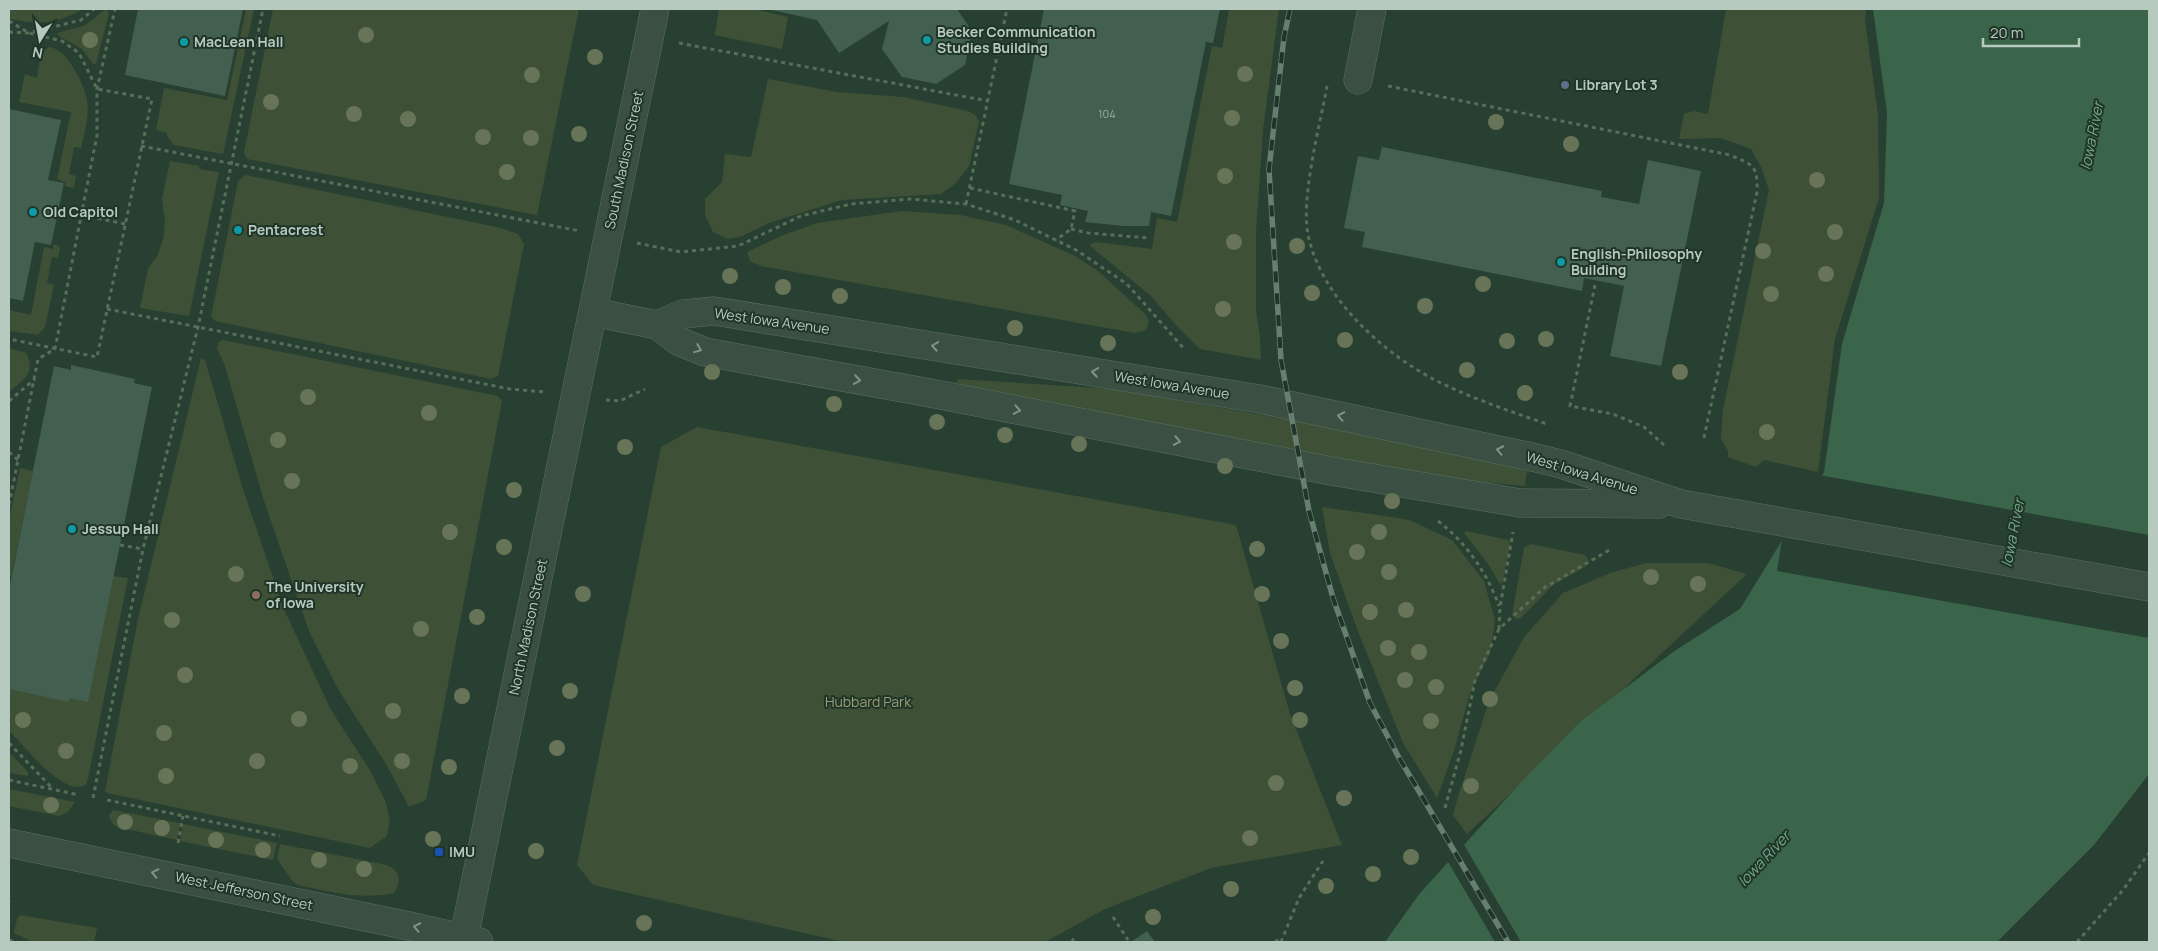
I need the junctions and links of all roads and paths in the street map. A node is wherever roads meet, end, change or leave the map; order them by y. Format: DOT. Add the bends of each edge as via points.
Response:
graph roads {
  1 [pos="94,9"];
  2 [pos="115,9"];
  3 [pos="263,9"];
  4 [pos="656,9"];
  5 [pos="1007,9"];
  6 [pos="1372,9"];
  7 [pos="9,21"];
  8 [pos="9,32"];
  9 [pos="29,33"];
  10 [pos="650,37"];
  11 [pos="1358,80"];
  12 [pos="96,89"];
  13 [pos="988,101"];
  14 [pos="141,146"];
  15 [pos="231,163"];
  16 [pos="970,188"];
  17 [pos="966,204"];
  18 [pos="82,215"];
  19 [pos="125,224"];
  20 [pos="570,229"];
  21 [pos="1071,229"];
  22 [pos="1149,238"];
  23 [pos="1056,240"];
  24 [pos="671,250"];
  25 [pos="1595,285"];
  26 [pos="107,309"];
  27 [pos="593,312"];
  28 [pos="657,324"];
  29 [pos="198,327"];
  30 [pos="9,339"];
  31 [pos="55,349"];
  32 [pos="1184,350"];
  33 [pos="36,379"];
  34 [pos="645,389"];
  35 [pos="537,391"];
  36 [pos="576,398"];
  37 [pos="9,401"];
  38 [pos="1544,423"];
  39 [pos="1703,442"];
  40 [pos="1664,444"];
  41 [pos="9,452"];
  42 [pos="18,461"];
  43 [pos="1681,504"];
  44 [pos="9,506"];
  45 [pos="1432,516"];
  46 [pos="120,545"];
  47 [pos="143,549"];
  48 [pos="1611,549"];
  49 [pos="2149,587"];
  50 [pos="1500,607"];
  51 [pos="9,743"];
  52 [pos="9,780"];
  53 [pos="53,789"];
  54 [pos="79,795"];
  55 [pos="94,798"];
  56 [pos="107,800"];
  57 [pos="1445,808"];
  58 [pos="183,816"];
  59 [pos="280,836"];
  60 [pos="9,843"];
  61 [pos="178,843"];
  62 [pos="2149,853"];
  63 [pos="1323,861"];
  64 [pos="1113,917"];
  65 [pos="1075,935"];
  66 [pos="9,940"];
  67 [pos="1128,940"];
  68 [pos="1281,940"];
  69 [pos="469,941"];
  70 [pos="17,942"];
  71 [pos="1072,942"];
  72 [pos="1275,942"];
  73 [pos="2077,942"];
  1 -- 9 [label="path" via="81,20"];
  2 -- 12 [label="path"];
  3 -- 15 [label="path"];
  4 -- 10 [label="street, South Madison Street"];
  5 -- 13 [label="path"];
  6 -- 11 [label="street"];
  7 -- 9 [label="path"];
  8 -- 9 [label="path"];
  9 -- 12 [label="path" via="62,41 79,53"];
  10 -- 13 [label="path"];
  10 -- 27 [label="street, South Madison Street"];
  11 -- 38 [label="path" via="1329,76 1306,201 1308,239 1322,272 1339,301 1388,349 1440,383"];
  11 -- 39 [label="path" via="1730,155 1750,164 1757,175 1757,192"];
  12 -- 14 [label="path" via="152,100"];
  12 -- 18 [label="path" via="97,135"];
  13 -- 16 [label="path"];
  14 -- 15 [label="path"];
  14 -- 19 [label="path"];
  15 -- 20 [label="path"];
  15 -- 29 [label="path"];
  16 -- 17 [label="path"];
  16 -- 21 [label="path" via="1075,211"];
  17 -- 23 [label="path" via="1015,220"];
  17 -- 24 [label="path" via="910,199 851,204 801,216 738,246 681,252"];
  18 -- 19 [label="path"];
  18 -- 31 [label="path"];
  19 -- 26 [label="path"];
  21 -- 22 [label="path" via="1088,234"];
  21 -- 23 [label="path"];
  23 -- 32 [label="path" via="1127,284"];
  25 -- 40 [label="path" via="1570,406 1613,414 1644,427"];
  26 -- 29 [label="path"];
  26 -- 31 [label="path" via="97,357"];
  27 -- 28 [label="street, West Iowa Avenue"];
  27 -- 36 [label="street, North Madison Street"];
  28 -- 43 [label="street, West Iowa Avenue, one-way" via="678,341 705,352 1340,473 1520,503"];
  43 -- 28 [label="street, West Iowa Avenue, one-way" via="1546,460 1260,399 714,311 683,314"];
  29 -- 35 [label="path" via="510,389"];
  29 -- 47 [label="path"];
  30 -- 31 [label="path"];
  31 -- 33 [label="path" via="38,359"];
  33 -- 37 [label="path"];
  33 -- 42 [label="path"];
  34 -- 36 [label="path" via="620,401"];
  36 -- 69 [label="street, North Madison Street"];
  41 -- 42 [label="path"];
  42 -- 44 [label="path"];
  43 -- 49 [label="street, West Iowa Avenue"];
  45 -- 50 [label="path" via="1476,558"];
  46 -- 47 [label="path"];
  47 -- 55 [label="path"];
  48 -- 57 [label="path" via="1544,588 1499,629 1475,680"];
  51 -- 53 [label="path"];
  52 -- 53 [label="path"];
  53 -- 54 [label="path"];
  56 -- 58 [label="path"];
  58 -- 59 [label="path"];
  58 -- 61 [label="path"];
  69 -- 60 [label="street, West Jefferson Street, one-way"];
  62 -- 73 [label="path" via="2123,890"];
  63 -- 68 [label="path" via="1299,898"];
  64 -- 67 [label="path"];
  65 -- 71 [label="path"];
  66 -- 70 [label="path"];
  68 -- 72 [label="path"];
}
